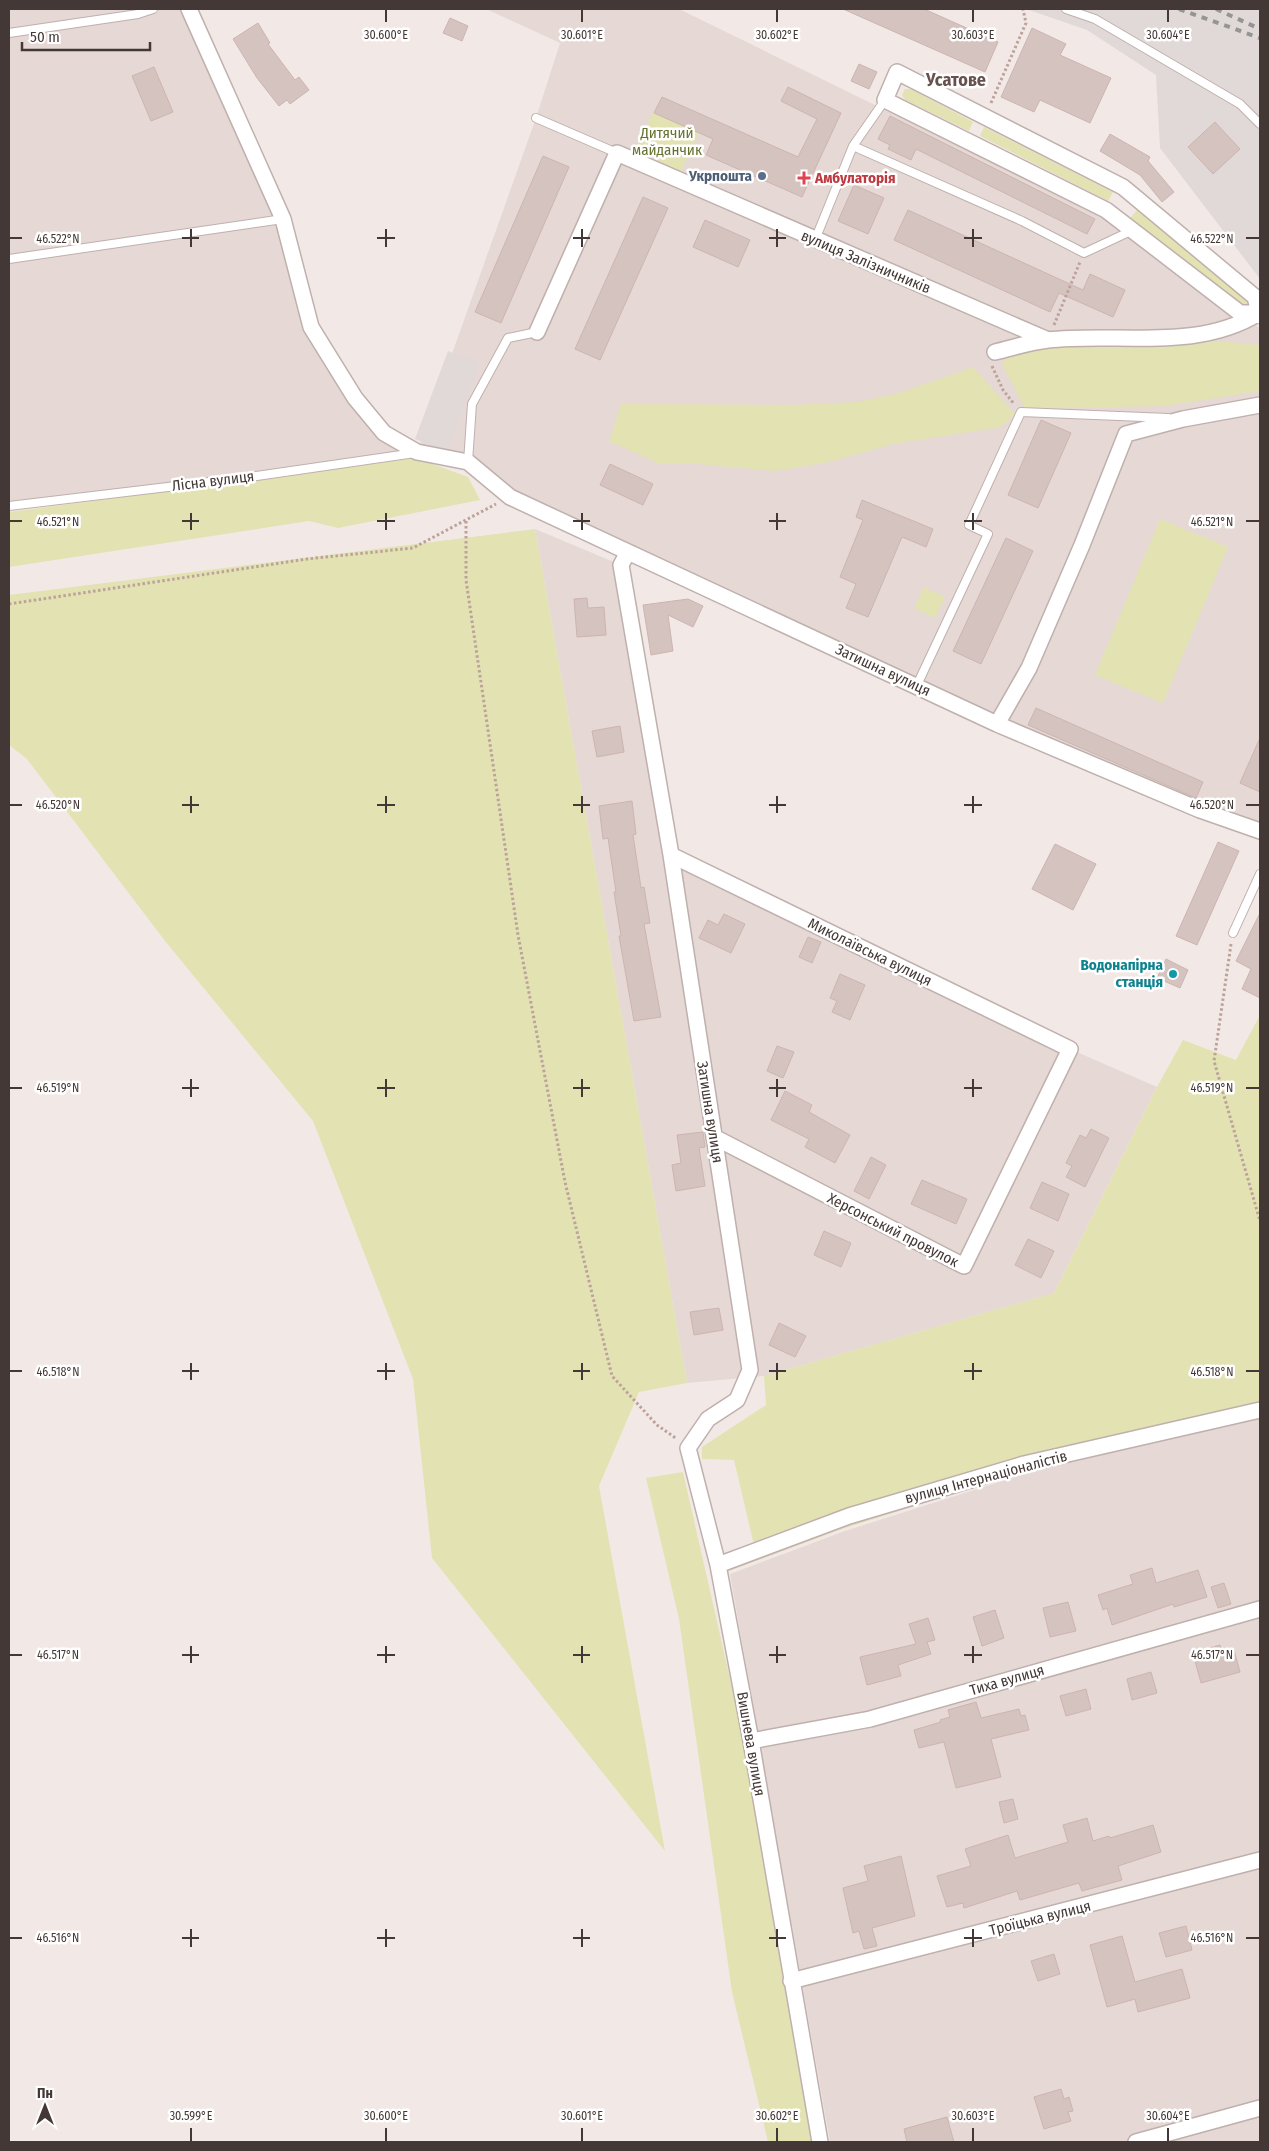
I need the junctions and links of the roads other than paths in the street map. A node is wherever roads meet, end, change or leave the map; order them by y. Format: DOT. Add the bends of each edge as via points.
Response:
graph roads {
  1 [pos="153,9"];
  2 [pos="189,9"];
  3 [pos="1066,9"];
  4 [pos="9,33"];
  5 [pos="885,100"];
  6 [pos="536,118"];
  7 [pos="1260,124"];
  8 [pos="853,146"];
  9 [pos="617,153"];
  10 [pos="283,219"];
  11 [pos="1133,230"];
  12 [pos="815,240"];
  13 [pos="9,258"];
  14 [pos="1260,313"];
  15 [pos="537,332"];
  16 [pos="1048,340"];
  17 [pos="995,352"];
  18 [pos="1260,405"];
  19 [pos="1183,419"];
  20 [pos="417,452"];
  21 [pos="468,462"];
  22 [pos="9,506"];
  23 [pos="628,552"];
  24 [pos="917,685"];
  25 [pos="997,724"];
  26 [pos="1260,831"];
  27 [pos="671,855"];
  28 [pos="1260,874"];
  29 [pos="1232,933"];
  30 [pos="1070,1049"];
  31 [pos="714,1137"];
  32 [pos="1260,1410"];
  33 [pos="688,1448"];
  34 [pos="718,1565"];
  35 [pos="1260,1609"];
  36 [pos="752,1741"];
  37 [pos="1260,1860"];
  38 [pos="791,1981"];
  39 [pos="1260,2108"];
  40 [pos="820,2142"];
  41 [pos="1136,2142"];
  1 -- 4 [label="lane"];
  2 -- 10 [label="street"];
  3 -- 7 [label="lane" via="1095,19 1240,104"];
  5 -- 8 [label="lane"];
  5 -- 11 [label="street" via="1106,210"];
  5 -- 14 [label="street" via="897,72 1123,187 1255,297"];
  6 -- 9 [label="lane"];
  8 -- 11 [label="lane" via="1084,253"];
  8 -- 12 [label="lane"];
  9 -- 12 [label="street, вулиця Залізничників"];
  9 -- 15 [label="street"];
  10 -- 13 [label="lane"];
  10 -- 20 [label="street" via="311,326 355,398 384,433"];
  11 -- 14 [label="street" via="1240,313"];
  12 -- 16 [label="street, вулиця Залізничників"];
  14 -- 16 [label="street" via="1241,325 1186,336"];
  15 -- 21 [label="lane" via="508,338 472,404"];
  16 -- 17 [label="street"];
  18 -- 19 [label="street"];
  19 -- 24 [label="lane" via="1021,412 968,525 988,534"];
  19 -- 25 [label="street" via="1126,434 1029,668"];
  20 -- 21 [label="street"];
  20 -- 22 [label="lane, Лісна вулиця" via="243,478"];
  21 -- 23 [label="street, Затишна вулиця" via="510,497"];
  23 -- 24 [label="street, Затишна вулиця"];
  23 -- 27 [label="street, Затишна вулиця" via="621,565"];
  24 -- 25 [label="street, Затишна вулиця"];
  25 -- 26 [label="street, Затишна вулиця" via="1200,810"];
  27 -- 30 [label="street, Миколаївська вулиця"];
  27 -- 31 [label="street, Затишна вулиця"];
  28 -- 29 [label="lane"];
  30 -- 31 [label="street, Херсонський провулок" via="964,1266"];
  31 -- 33 [label="street, Затишна вулиця" via="750,1370 737,1400 708,1420"];
  32 -- 34 [label="street, вулиця Інтернаціоналістів" via="1015,1467 849,1516"];
  33 -- 34 [label="street, Вишнева вулиця"];
  34 -- 36 [label="street, Вишнева вулиця"];
  35 -- 36 [label="street, Тиха вулиця" via="870,1719"];
  36 -- 38 [label="street, Вишнева вулиця"];
  37 -- 38 [label="street, Троїцька вулиця"];
  38 -- 40 [label="street, Вишнева вулиця"];
  39 -- 41 [label="street"];
}
